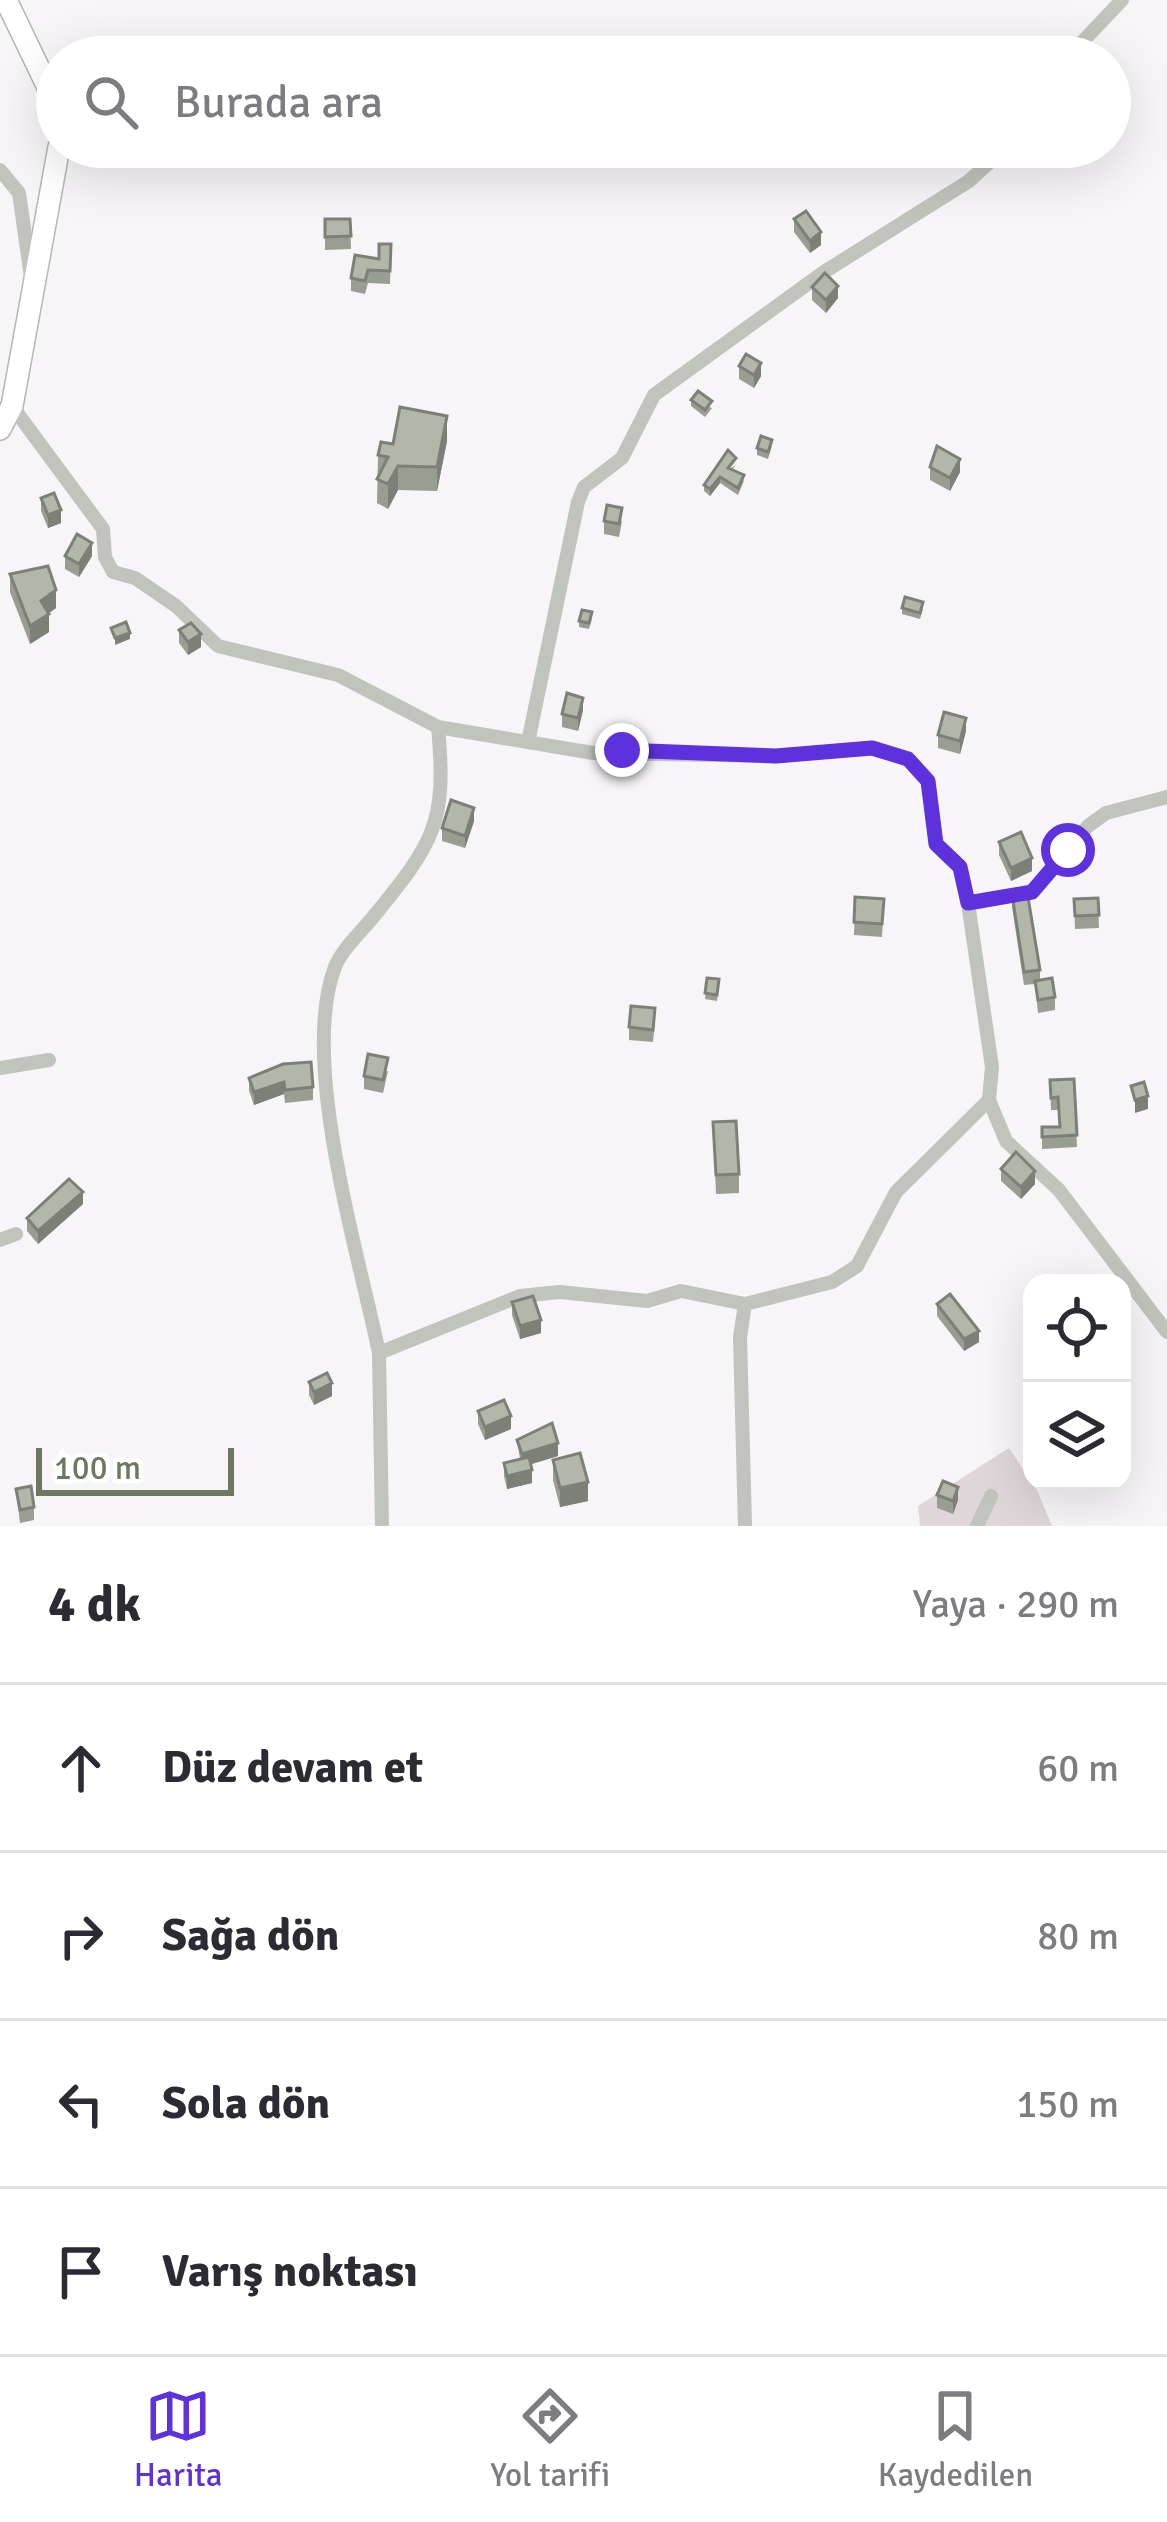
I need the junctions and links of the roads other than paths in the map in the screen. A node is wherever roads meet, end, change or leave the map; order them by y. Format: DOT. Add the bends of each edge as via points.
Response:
graph roads {
  1 [pos="6,0"];
  2 [pos="1122,0"];
  3 [pos="1088,36"];
  4 [pos="36,62"];
  5 [pos="55,168"];
  6 [pos="984,168"];
  7 [pos="0,170"];
  8 [pos="32,284"];
  9 [pos="12,406"];
  10 [pos="0,429"];
  11 [pos="438,727"];
  12 [pos="528,742"];
  13 [pos="1167,797"];
  14 [pos="968,903"];
  15 [pos="50,1060"];
  16 [pos="0,1068"];
  17 [pos="989,1100"];
  18 [pos="16,1234"];
  19 [pos="0,1240"];
  20 [pos="745,1304"];
  21 [pos="1167,1331"];
  22 [pos="379,1353"];
  23 [pos="991,1496"];
  24 [pos="382,1526"];
  25 [pos="746,1526"];
  26 [pos="977,1526"];
  1 -- 4 [label="street"];
  2 -- 3 [label="street"];
  5 -- 8 [label="street"];
  6 -- 12 [label="street" via="654,395 622,458 584,487 578,502"];
  7 -- 8 [label="street" via="19,193"];
  8 -- 9 [label="street"];
  9 -- 10 [label="street"];
  9 -- 11 [label="street" via="103,529 113,572 176,606 218,646 338,675"];
  11 -- 12 [label="street"];
  11 -- 22 [label="street" via="444,794 428,842 335,964 328,1004 330,1115"];
  12 -- 14 [label="street" via="593,754 872,748 908,759 928,781 936,844 960,867"];
  13 -- 14 [label="street" via="1106,813 1032,892"];
  14 -- 17 [label="street" via="992,1067"];
  15 -- 16 [label="street"];
  17 -- 20 [label="street" via="896,1192 857,1266 832,1282"];
  17 -- 21 [label="street" via="1013,1150 1059,1190"];
  18 -- 19 [label="street"];
  20 -- 22 [label="street" via="681,1291 647,1301 520,1296"];
  20 -- 25 [label="street"];
  22 -- 24 [label="street"];
  23 -- 26 [label="street"];
}
